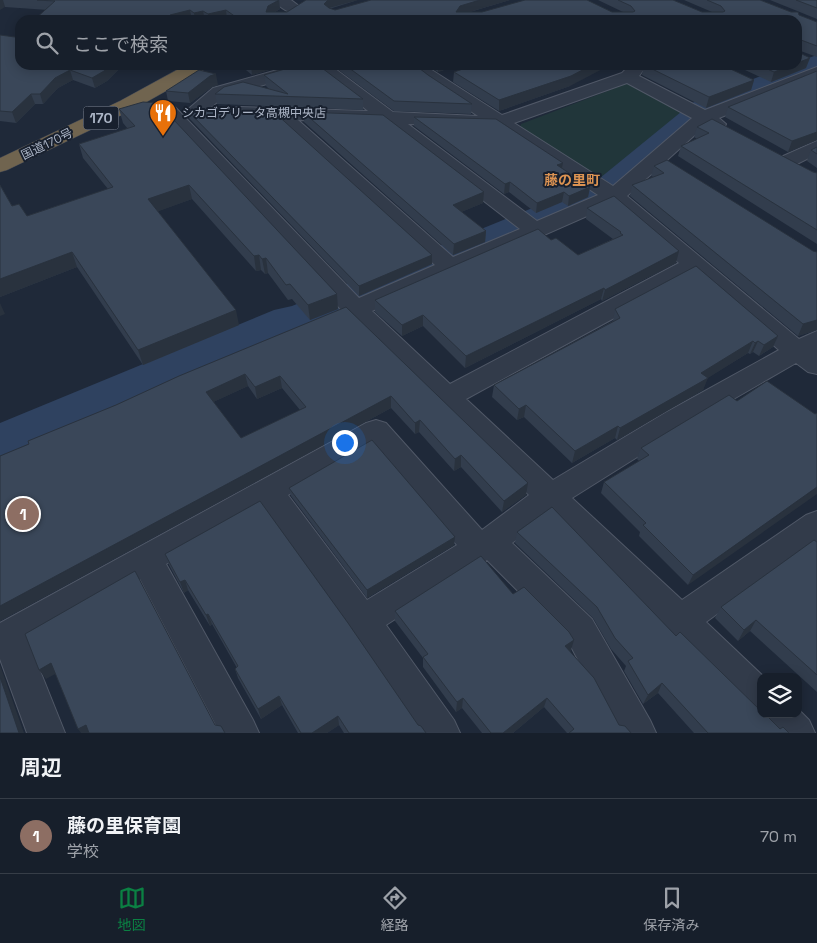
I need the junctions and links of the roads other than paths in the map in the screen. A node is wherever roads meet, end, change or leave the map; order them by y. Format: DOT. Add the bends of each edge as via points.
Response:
graph roads {
  1 [pos="281,0"];
  2 [pos="310,0"];
  3 [pos="289,13"];
  4 [pos="190,70"];
  5 [pos="294,70"];
  6 [pos="326,70"];
  7 [pos="420,70"];
  8 [pos="800,70"];
  9 [pos="633,71"];
  10 [pos="454,74"];
  11 [pos="435,80"];
  12 [pos="126,105"];
  13 [pos="168,110"];
  14 [pos="195,111"];
  15 [pos="281,114"];
  16 [pos="698,114"];
  17 [pos="388,118"];
  18 [pos="500,122"];
  19 [pos="729,130"];
  20 [pos="817,147"];
  21 [pos="0,166"];
  22 [pos="810,173"];
  23 [pos="607,192"];
  24 [pos="529,227"];
  25 [pos="445,262"];
  26 [pos="695,264"];
  27 [pos="348,302"];
  28 [pos="810,352"];
  29 [pos="448,397"];
  30 [pos="268,492"];
  31 [pos="551,496"];
  32 [pos="817,524"];
  33 [pos="484,545"];
  34 [pos="147,560"];
  35 [pos="363,621"];
  36 [pos="680,621"];
  37 [pos="757,695"];
  38 [pos="781,718"];
  39 [pos="46,733"];
  40 [pos="240,733"];
  41 [pos="441,733"];
  42 [pos="637,733"];
  43 [pos="796,733"];
  1 -- 3 [label="street"];
  2 -- 3 [label="highway"];
  4 -- 12 [label="highway, 国道170号 / 170"];
  5 -- 14 [label="street" via="219,92"];
  6 -- 17 [label="street"];
  7 -- 11 [label="street"];
  8 -- 16 [label="street"];
  9 -- 16 [label="street"];
  9 -- 18 [label="street"];
  10 -- 11 [label="street"];
  11 -- 18 [label="street"];
  12 -- 13 [label="street"];
  12 -- 21 [label="highway, 国道170号 / 170"];
  13 -- 14 [label="street"];
  13 -- 27 [label="street"];
  14 -- 15 [label="street"];
  15 -- 17 [label="street"];
  15 -- 25 [label="street"];
  16 -- 19 [label="street"];
  16 -- 23 [label="street" via="668,161"];
  17 -- 18 [label="street"];
  17 -- 24 [label="street"];
  18 -- 23 [label="street"];
  20 -- 22 [label="street" via="779,156"];
  23 -- 24 [label="street"];
  23 -- 26 [label="street"];
  24 -- 25 [label="street"];
  25 -- 27 [label="street"];
  26 -- 28 [label="street"];
  26 -- 29 [label="street"];
  27 -- 29 [label="street"];
  28 -- 31 [label="street" via="675,420"];
  29 -- 31 [label="street"];
  30 -- 33 [label="street" via="376,431"];
  30 -- 34 [label="street"];
  30 -- 35 [label="street"];
  31 -- 33 [label="street"];
  31 -- 36 [label="street"];
  32 -- 36 [label="street"];
  33 -- 35 [label="street"];
  33 -- 42 [label="street" via="580,630"];
  34 -- 39 [label="street" via="9,636"];
  34 -- 40 [label="street"];
  35 -- 41 [label="street"];
  36 -- 37 [label="street"];
  38 -- 43 [label="street"];
}
